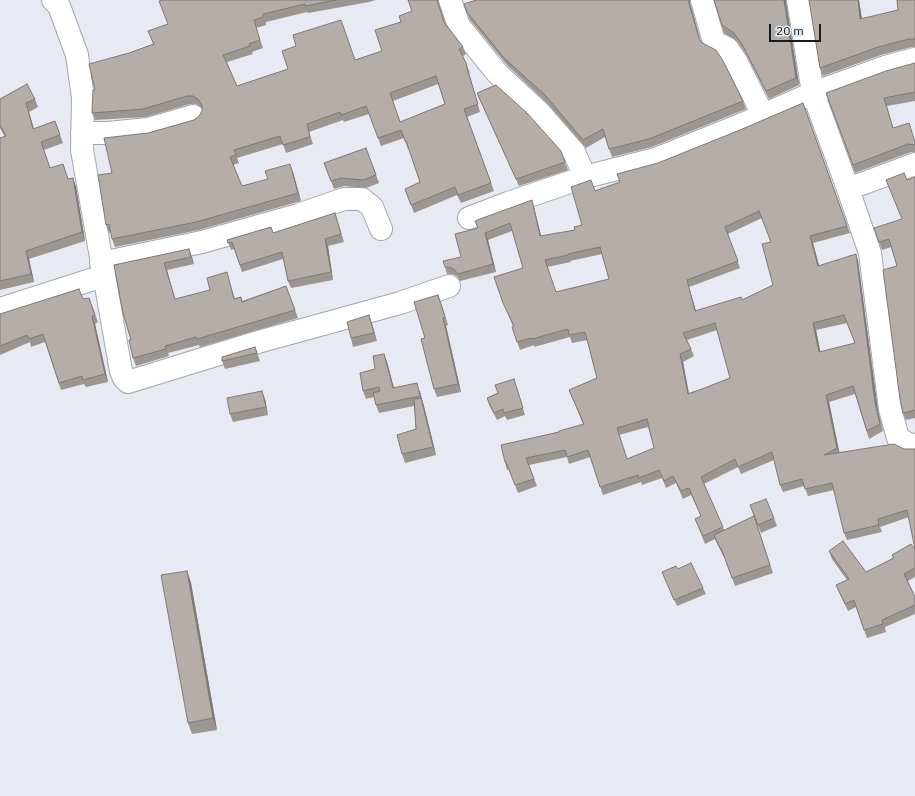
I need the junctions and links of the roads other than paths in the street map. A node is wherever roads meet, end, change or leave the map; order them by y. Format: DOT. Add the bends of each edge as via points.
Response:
graph roads {
  1 [pos="450,0"];
  2 [pos="702,0"];
  3 [pos="798,0"];
  4 [pos="59,2"];
  5 [pos="915,59"];
  6 [pos="813,93"];
  7 [pos="763,115"];
  8 [pos="193,116"];
  9 [pos="82,133"];
  10 [pos="915,164"];
  11 [pos="585,177"];
  12 [pos="848,189"];
  13 [pos="469,218"];
  14 [pos="381,229"];
  15 [pos="102,270"];
  16 [pos="449,286"];
  17 [pos="0,309"];
  18 [pos="915,445"];
  1 -- 11 [label="street" via="459,26 498,74 539,112 574,152"];
  2 -- 7 [label="street" via="714,42 727,48 736,61"];
  3 -- 6 [label="street"];
  4 -- 9 [label="street" via="78,55 83,98"];
  5 -- 6 [label="street"];
  6 -- 7 [label="street"];
  6 -- 12 [label="street"];
  7 -- 11 [label="street" via="656,159"];
  8 -- 9 [label="street" via="148,129"];
  9 -- 15 [label="street" via="82,150"];
  10 -- 12 [label="street"];
  11 -- 13 [label="street"];
  12 -- 18 [label="street" via="870,254 890,409 898,438"];
  14 -- 15 [label="street" via="372,207 362,199 344,198 298,215"];
  15 -- 16 [label="street" via="121,371 128,382 258,342 400,303"];
  15 -- 17 [label="street"];
}
